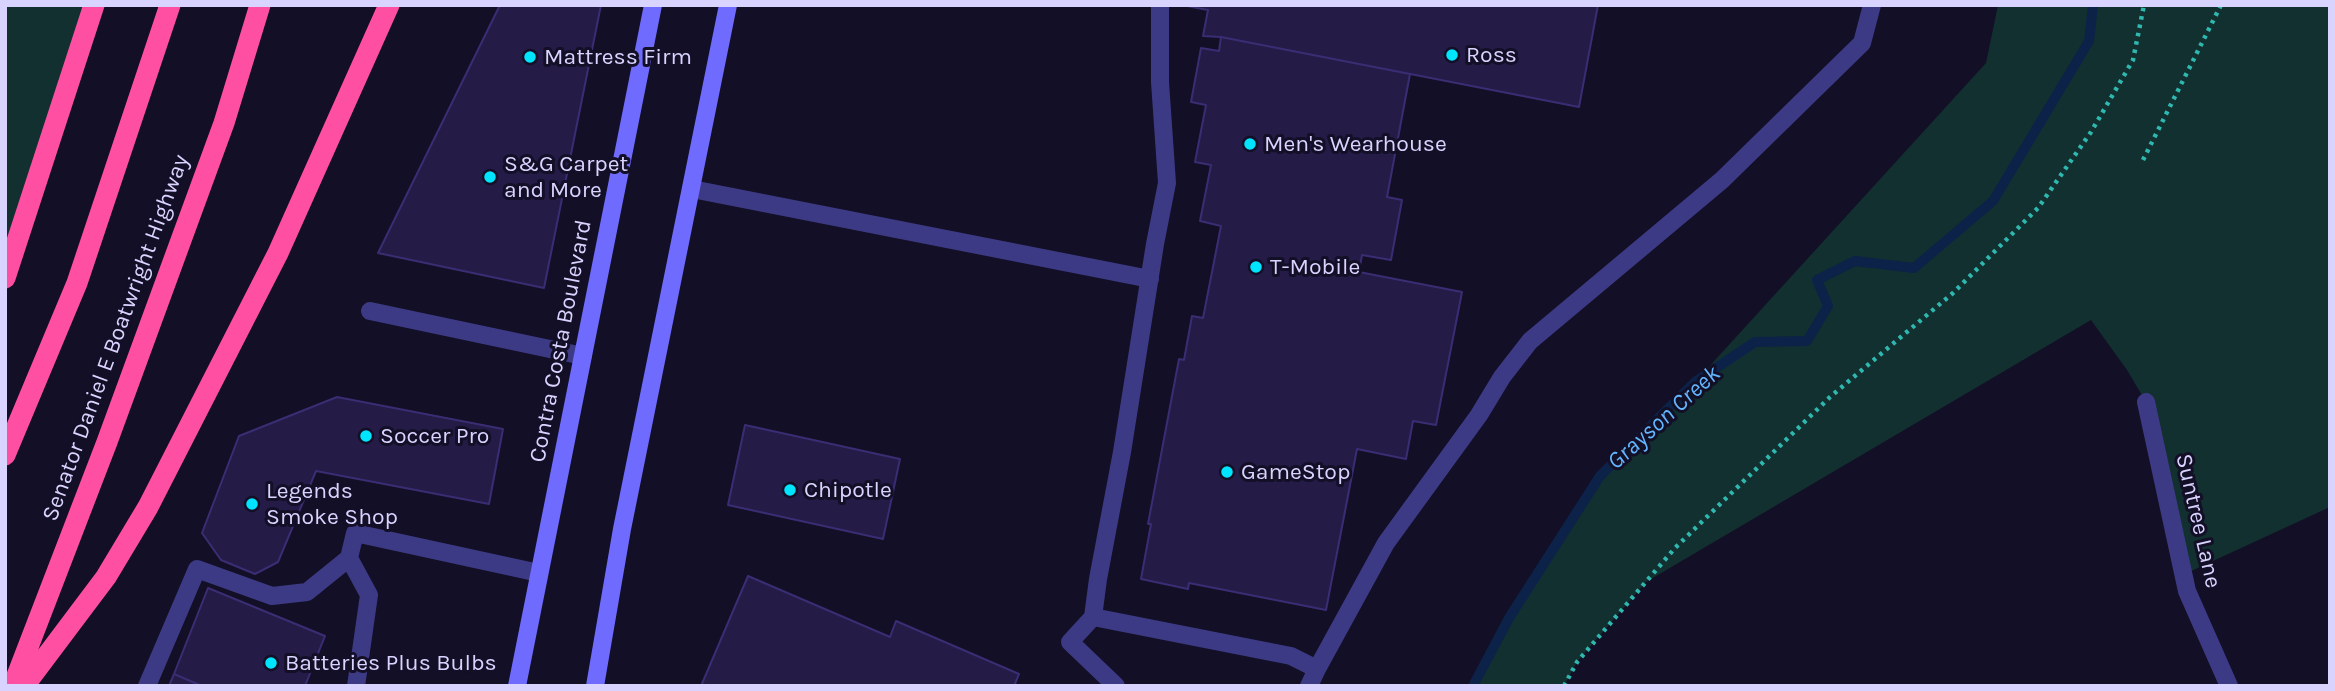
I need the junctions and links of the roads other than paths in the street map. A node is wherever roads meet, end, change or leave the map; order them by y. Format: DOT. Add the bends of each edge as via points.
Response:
graph roads {
  1 [pos="94,5"];
  2 [pos="170,5"];
  3 [pos="260,5"];
  4 [pos="389,5"];
  5 [pos="653,5"];
  6 [pos="729,5"];
  7 [pos="1160,5"];
  8 [pos="1872,5"];
  9 [pos="692,189"];
  10 [pos="5,278"];
  11 [pos="1150,279"];
  12 [pos="370,311"];
  13 [pos="583,356"];
  14 [pos="2146,402"];
  15 [pos="5,455"];
  16 [pos="349,558"];
  17 [pos="539,573"];
  18 [pos="1093,617"];
  19 [pos="1317,668"];
  20 [pos="13,686"];
  21 [pos="24,686"];
  22 [pos="147,686"];
  23 [pos="356,686"];
  24 [pos="517,686"];
  25 [pos="595,686"];
  26 [pos="1116,686"];
  27 [pos="1309,686"];
  28 [pos="2229,686"];
  1 -- 10 [label="highway"];
  2 -- 15 [label="highway" via="77,283"];
  3 -- 20 [label="highway, Senator Daniel E Boatwright Highway" via="224,123"];
  4 -- 21 [label="highway" via="278,253 148,507 106,577"];
  5 -- 13 [label="main road, Contra Costa Boulevard"];
  6 -- 9 [label="main road"];
  7 -- 11 [label="street" via="1167,183"];
  8 -- 19 [label="street" via="1862,43 1722,180 1530,341 1385,543"];
  9 -- 11 [label="street"];
  9 -- 25 [label="main road" via="622,529"];
  11 -- 18 [label="street"];
  12 -- 13 [label="street"];
  13 -- 17 [label="main road, Contra Costa Boulevard"];
  14 -- 28 [label="street, Suntree Lane" via="2187,591"];
  16 -- 17 [label="street" via="355,533"];
  16 -- 22 [label="street" via="307,592 272,596 197,569"];
  16 -- 23 [label="street" via="369,595"];
  17 -- 24 [label="main road, Contra Costa Boulevard"];
  18 -- 19 [label="street" via="1291,656"];
  18 -- 26 [label="street" via="1070,642"];
  19 -- 27 [label="street"];
}
